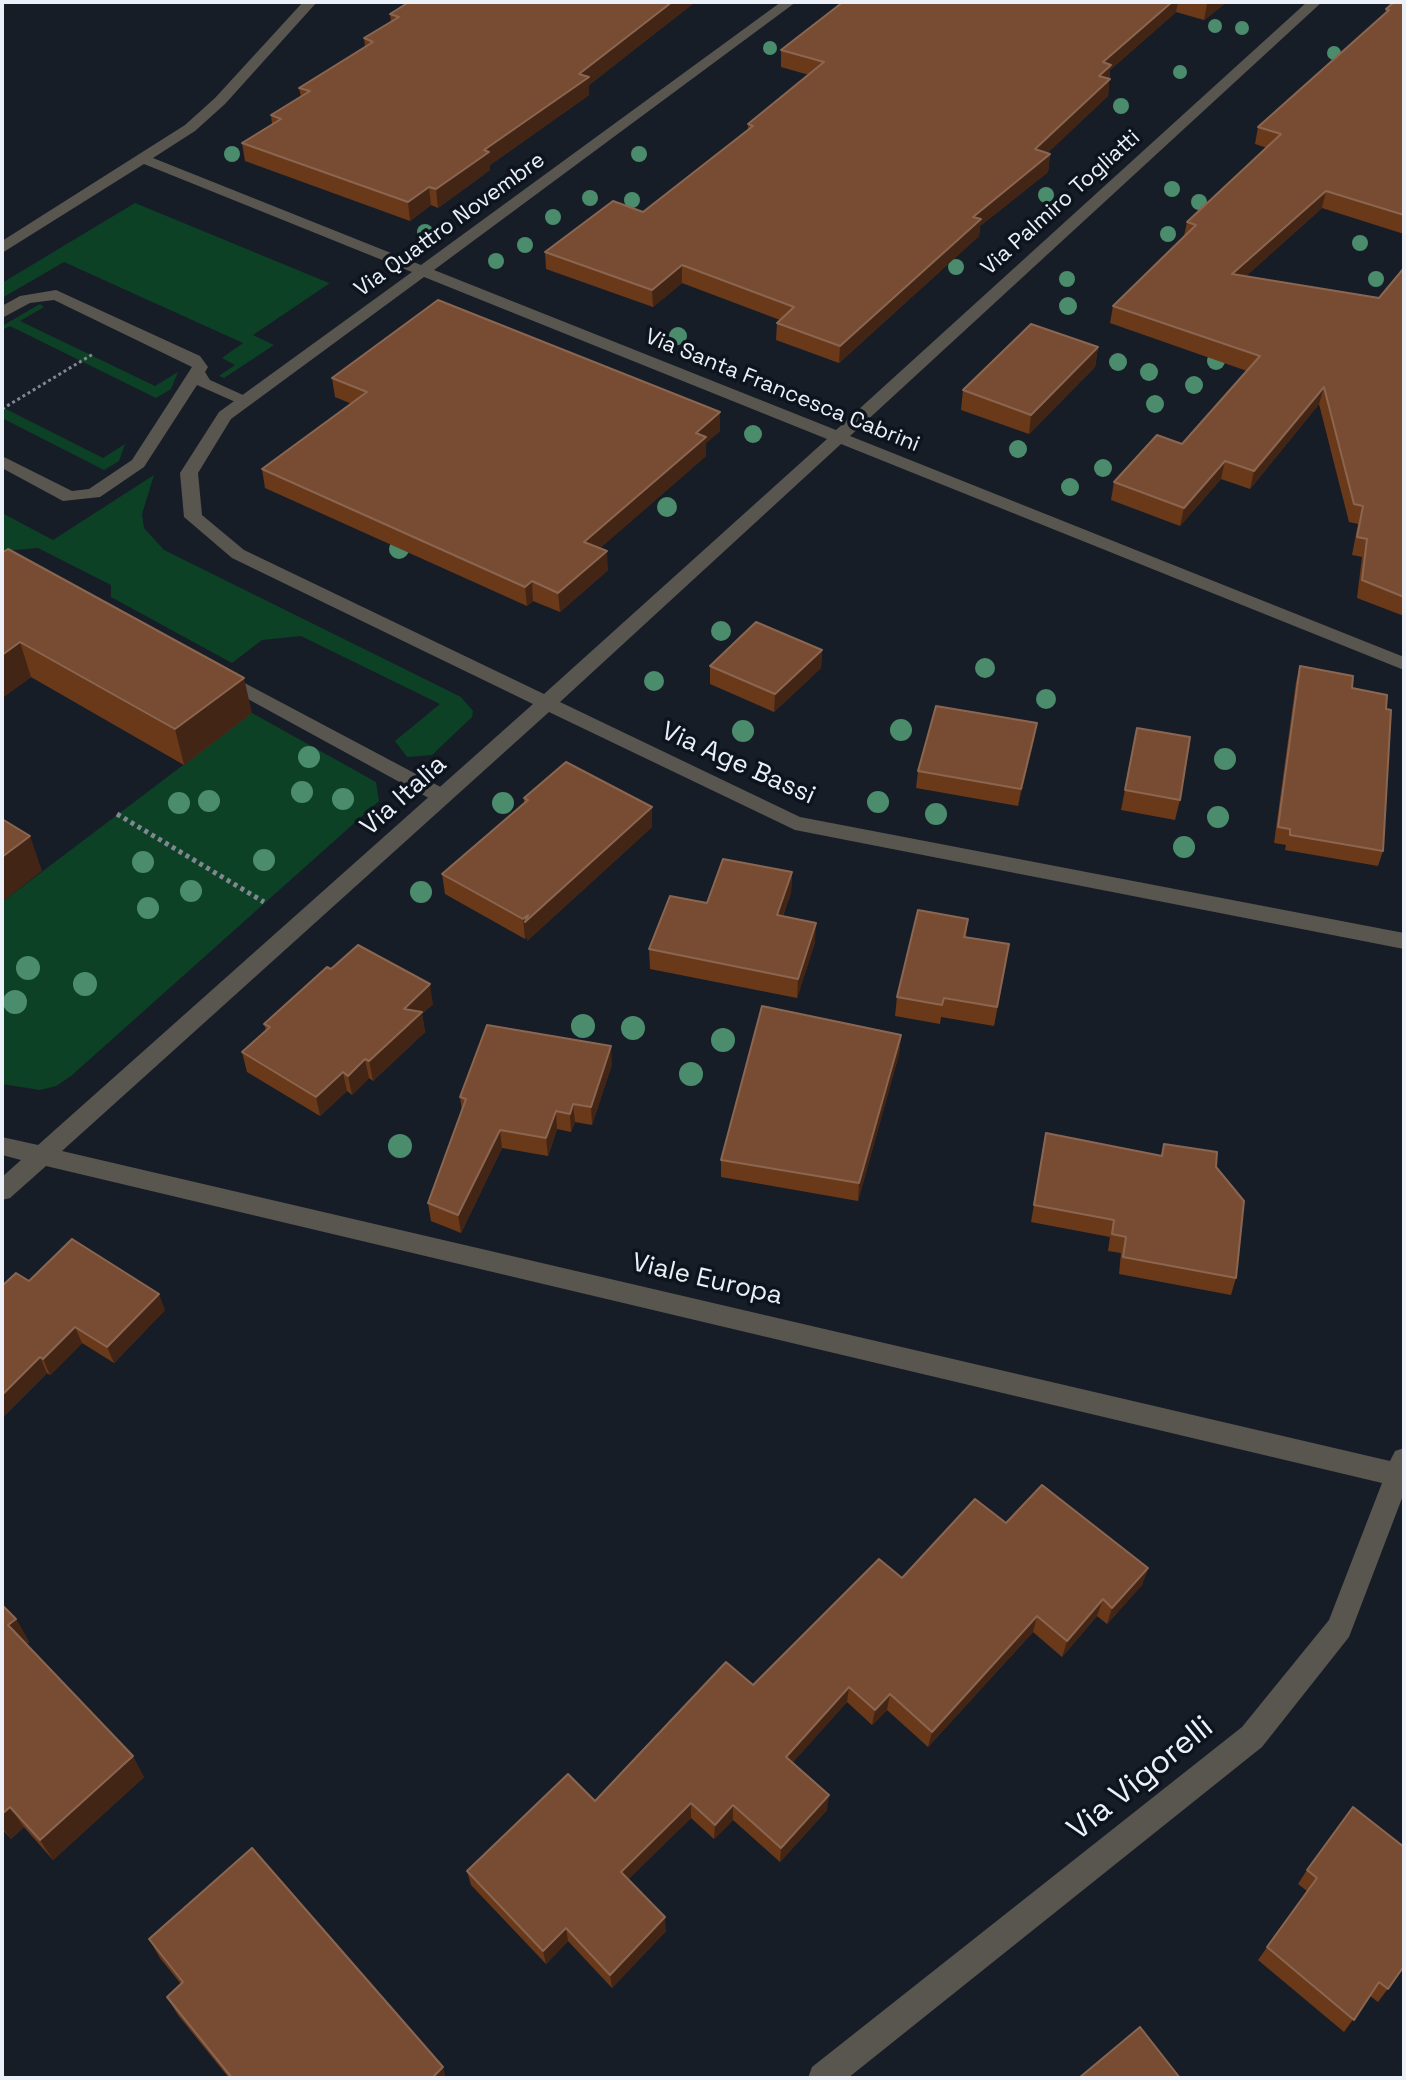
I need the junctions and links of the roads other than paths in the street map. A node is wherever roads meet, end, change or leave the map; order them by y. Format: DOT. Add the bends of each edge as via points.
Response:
graph roads {
  1 [pos="310,2"];
  2 [pos="789,2"];
  3 [pos="1315,2"];
  4 [pos="144,159"];
  5 [pos="2,248"];
  6 [pos="426,272"];
  7 [pos="2,313"];
  8 [pos="197,372"];
  9 [pos="246,400"];
  10 [pos="837,437"];
  11 [pos="2,461"];
  12 [pos="193,517"];
  13 [pos="1404,664"];
  14 [pos="203,666"];
  15 [pos="545,704"];
  16 [pos="443,797"];
  17 [pos="1404,941"];
  18 [pos="2,1146"];
  19 [pos="43,1154"];
  20 [pos="2,1191"];
  21 [pos="1401,1467"];
  22 [pos="823,2078"];
  1 -- 4 [label="street" via="220,101"];
  2 -- 6 [label="street, Via Quattro Novembre"];
  3 -- 10 [label="street, Via Palmiro Togliatti"];
  4 -- 5 [label="street"];
  4 -- 6 [label="street, Via Santa Francesca Cabrini"];
  6 -- 9 [label="street, Via Quattro Novembre"];
  6 -- 10 [label="street, Via Santa Francesca Cabrini"];
  7 -- 8 [label="street" via="26,299 56,295 199,362"];
  8 -- 9 [label="street" via="204,383"];
  8 -- 11 [label="street" via="138,463 94,493 69,497"];
  9 -- 12 [label="street, Via Quattro Novembre" via="225,416 189,473"];
  10 -- 13 [label="street, Via Santa Francesca Cabrini"];
  10 -- 15 [label="street, Via Italia"];
  12 -- 15 [label="street, Via Age Bassi" via="238,554"];
  14 -- 16 [label="street"];
  15 -- 16 [label="street, Via Italia"];
  15 -- 17 [label="street, Via Age Bassi" via="795,823"];
  16 -- 19 [label="street, Via Italia"];
  18 -- 19 [label="street, Viale Europa"];
  19 -- 20 [label="street, Via Italia"];
  19 -- 21 [label="street, Viale Europa"];
  21 -- 22 [label="street, Via Vigorelli" via="1339,1628 1252,1737"];
}
